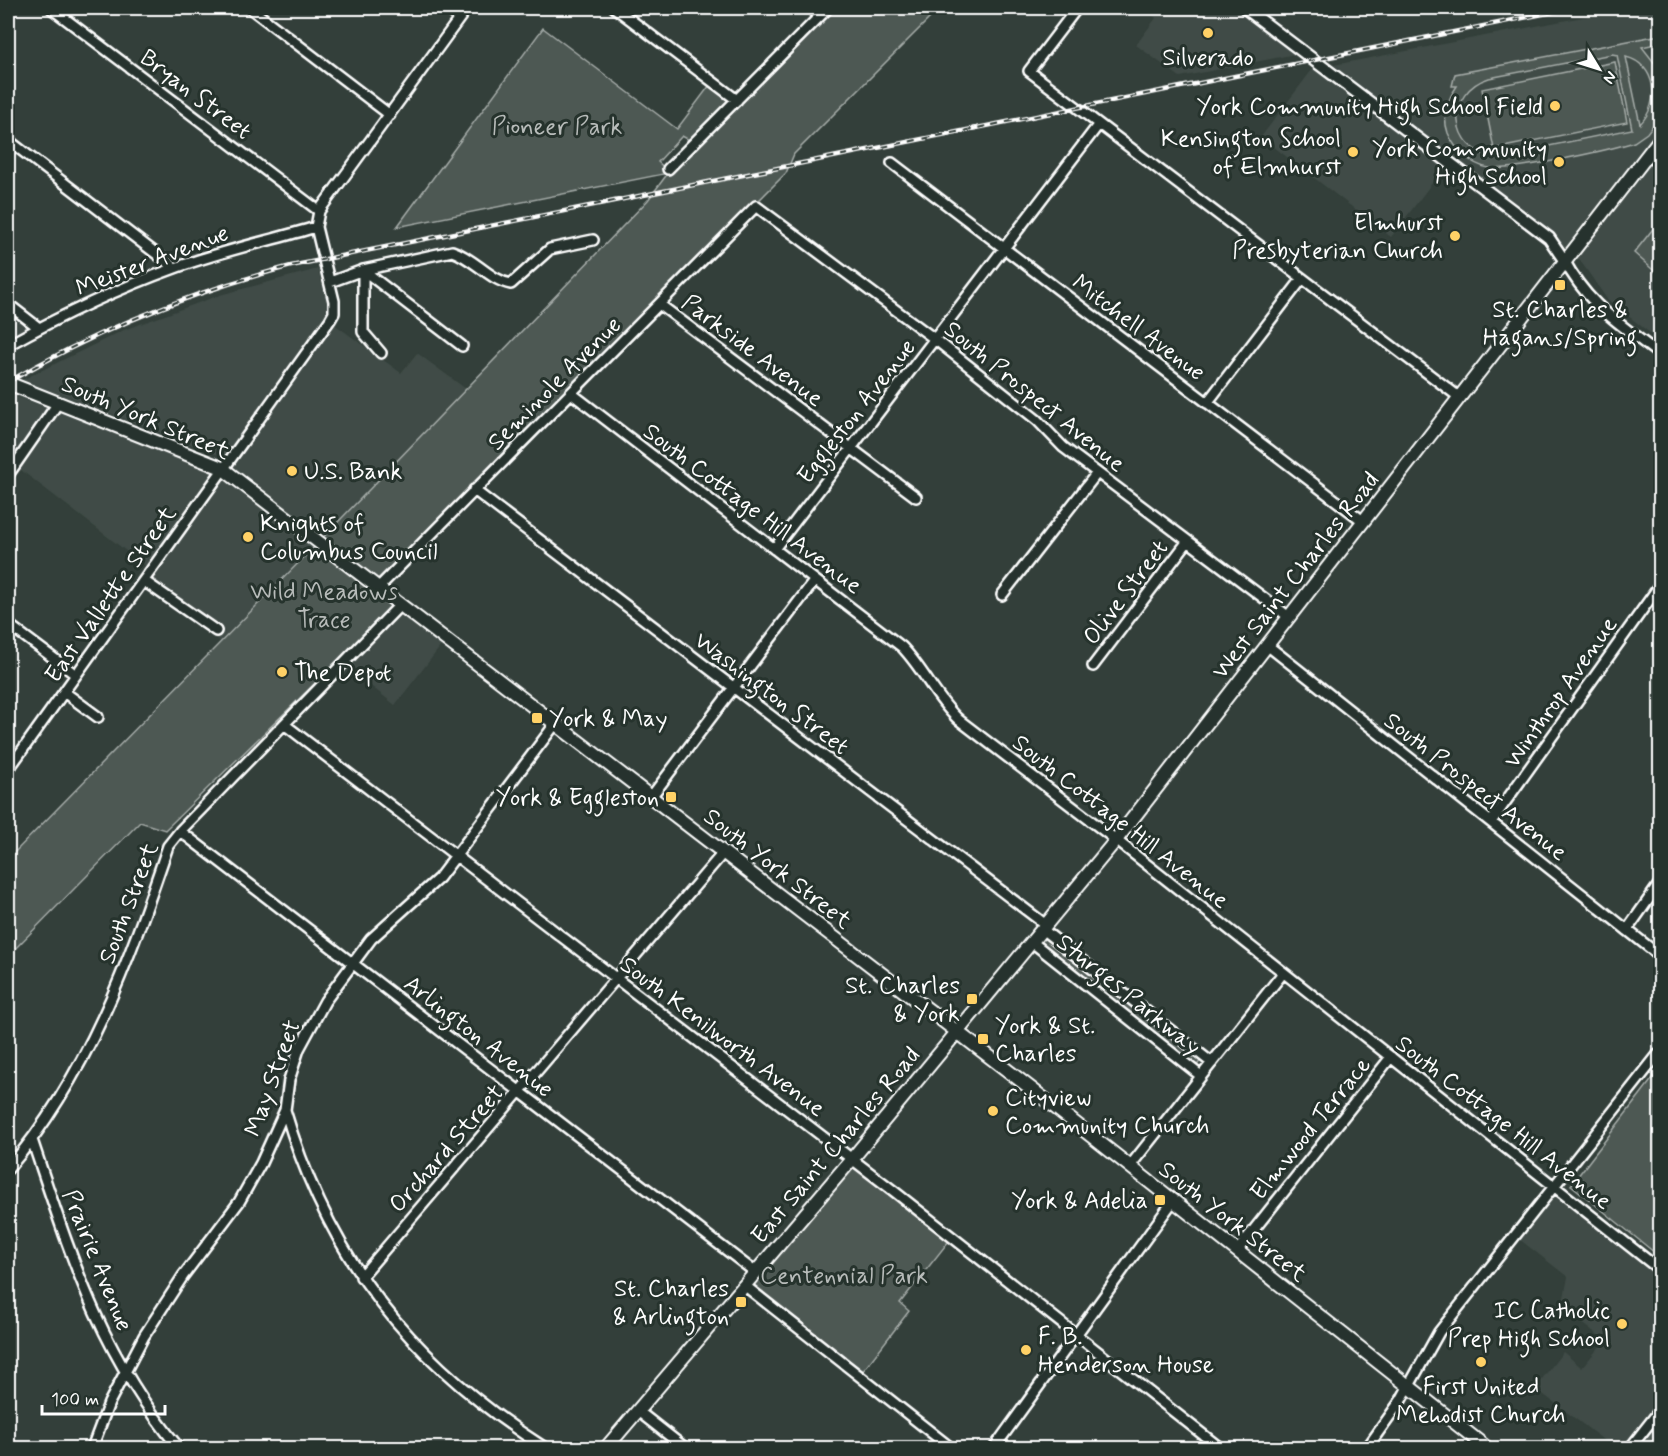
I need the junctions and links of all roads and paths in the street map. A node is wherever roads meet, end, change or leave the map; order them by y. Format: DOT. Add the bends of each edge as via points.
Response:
graph roads {
  1 [pos="51,8"];
  2 [pos="249,8"];
  3 [pos="446,8"];
  4 [pos="466,8"];
  5 [pos="615,8"];
  6 [pos="827,8"];
  7 [pos="1077,8"];
  8 [pos="1245,8"];
  9 [pos="459,17"];
  10 [pos="737,100"];
  11 [pos="390,115"];
  12 [pos="1099,124"];
  13 [pos="1660,139"];
  14 [pos="8,140"];
  15 [pos="892,162"];
  16 [pos="668,168"];
  17 [pos="756,206"];
  18 [pos="319,211"];
  19 [pos="316,227"];
  20 [pos="593,240"];
  21 [pos="1005,249"];
  22 [pos="1564,260"];
  23 [pos="175,268"];
  24 [pos="363,270"];
  25 [pos="1302,279"];
  26 [pos="330,282"];
  27 [pos="8,304"];
  28 [pos="659,304"];
  29 [pos="39,328"];
  30 [pos="936,340"];
  31 [pos="8,345"];
  32 [pos="462,346"];
  33 [pos="381,353"];
  34 [pos="1660,355"];
  35 [pos="8,383"];
  36 [pos="571,393"];
  37 [pos="1459,398"];
  38 [pos="58,403"];
  39 [pos="1207,403"];
  40 [pos="852,449"];
  41 [pos="222,468"];
  42 [pos="1097,473"];
  43 [pos="8,474"];
  44 [pos="474,490"];
  45 [pos="916,497"];
  46 [pos="1363,521"];
  47 [pos="1188,542"];
  48 [pos="774,549"];
  49 [pos="815,580"];
  50 [pos="144,581"];
  51 [pos="1660,585"];
  52 [pos="379,587"];
  53 [pos="1002,595"];
  54 [pos="401,604"];
  55 [pos="1289,617"];
  56 [pos="8,624"];
  57 [pos="216,631"];
  58 [pos="1267,645"];
  59 [pos="1093,666"];
  60 [pos="76,675"];
  61 [pos="733,688"];
  62 [pos="64,692"];
  63 [pos="98,717"];
  64 [pos="556,723"];
  65 [pos="284,724"];
  66 [pos="8,770"];
  67 [pos="651,797"];
  68 [pos="1491,822"];
  69 [pos="180,831"];
  70 [pos="1116,840"];
  71 [pos="723,853"];
  72 [pos="456,856"];
  73 [pos="1660,884"];
  74 [pos="1044,927"];
  75 [pos="1627,930"];
  76 [pos="1032,942"];
  77 [pos="1660,956"];
  78 [pos="352,963"];
  79 [pos="1283,973"];
  80 [pos="616,978"];
  81 [pos="957,1032"];
  82 [pos="1660,1052"];
  83 [pos="1391,1057"];
  84 [pos="1212,1063"];
  85 [pos="1201,1076"];
  86 [pos="519,1091"];
  87 [pos="285,1110"];
  88 [pos="32,1140"];
  89 [pos="852,1159"];
  90 [pos="1130,1166"];
  91 [pos="8,1169"];
  92 [pos="1555,1187"];
  93 [pos="1173,1201"];
  94 [pos="1237,1251"];
  95 [pos="1660,1270"];
  96 [pos="755,1272"];
  97 [pos="361,1276"];
  98 [pos="744,1285"];
  99 [pos="1076,1335"];
  100 [pos="125,1372"];
  101 [pos="1409,1386"];
  102 [pos="1660,1410"];
  103 [pos="638,1411"];
  104 [pos="92,1449"];
  105 [pos="179,1449"];
  106 [pos="545,1449"];
  107 [pos="606,1449"];
  108 [pos="685,1449"];
  109 [pos="951,1449"];
  110 [pos="994,1449"];
  111 [pos="1220,1449"];
  112 [pos="1367,1449"];
  113 [pos="1487,1449"];
  114 [pos="1630,1449"];
  1 -- 18 [label="street, Bryan Street"];
  2 -- 11 [label="street"];
  3 -- 9 [label="street"];
  4 -- 9 [label="street"];
  5 -- 10 [label="street"];
  6 -- 10 [label="street"];
  7 -- 12 [label="street" via="1029,71"];
  8 -- 22 [label="street" via="1549,238"];
  9 -- 11 [label="street"];
  10 -- 16 [label="street"];
  11 -- 18 [label="street"];
  12 -- 21 [label="street, Eggleston Avenue"];
  12 -- 25 [label="street"];
  13 -- 22 [label="main road, West Saint Charles Road"];
  14 -- 23 [label="street"];
  15 -- 21 [label="street, Mitchell Avenue"];
  17 -- 28 [label="street, Seminole Avenue"];
  17 -- 30 [label="street, South Prospect Avenue"];
  18 -- 19 [label="street"];
  19 -- 23 [label="street, Meister Avenue"];
  19 -- 26 [label="street, East Vallette Street"];
  20 -- 24 [label="street" via="550,249 511,284 502,283 453,251"];
  21 -- 30 [label="street, Eggleston Avenue"];
  21 -- 39 [label="street, Mitchell Avenue"];
  22 -- 34 [label="street" via="1578,287 1593,302"];
  22 -- 37 [label="main road, West Saint Charles Road"];
  23 -- 29 [label="street, Meister Avenue"];
  24 -- 26 [label="street"];
  24 -- 32 [label="street"];
  24 -- 33 [label="street" via="363,332"];
  25 -- 37 [label="street"];
  25 -- 39 [label="street"];
  26 -- 41 [label="street, East Vallette Street" via="335,308 330,320"];
  27 -- 29 [label="street"];
  28 -- 36 [label="street, Seminole Avenue"];
  28 -- 40 [label="street, Parkside Avenue"];
  29 -- 31 [label="street, Meister Avenue"];
  30 -- 40 [label="street, Eggleston Avenue"];
  30 -- 42 [label="street, South Prospect Avenue"];
  35 -- 38 [label="main road, South York Street"];
  36 -- 44 [label="street, Seminole Avenue"];
  36 -- 48 [label="street, South Cottage Hill Avenue"];
  37 -- 46 [label="main road, West Saint Charles Road"];
  38 -- 41 [label="main road, South York Street"];
  38 -- 43 [label="street"];
  39 -- 46 [label="street, Mitchell Avenue"];
  40 -- 45 [label="street, Parkside Avenue"];
  40 -- 48 [label="street, Eggleston Avenue"];
  41 -- 50 [label="street, East Vallette Street"];
  41 -- 52 [label="main road, South York Street"];
  42 -- 47 [label="street, South Prospect Avenue"];
  42 -- 53 [label="street"];
  44 -- 52 [label="street, Seminole Avenue"];
  44 -- 61 [label="street, Washington Street"];
  46 -- 55 [label="main road, West Saint Charles Road"];
  47 -- 55 [label="street, South Prospect Avenue"];
  47 -- 59 [label="street, Olive Street"];
  48 -- 49 [label="street, South Cottage Hill Avenue"];
  49 -- 61 [label="street"];
  49 -- 70 [label="street, South Cottage Hill Avenue" via="902,648 959,720"];
  50 -- 57 [label="street"];
  50 -- 60 [label="street, East Vallette Street"];
  51 -- 68 [label="street, Winthrop Avenue"];
  52 -- 54 [label="main road, South York Street"];
  54 -- 64 [label="main road, South York Street"];
  54 -- 65 [label="street, South Street"];
  55 -- 58 [label="main road, West Saint Charles Road"];
  56 -- 60 [label="street"];
  58 -- 68 [label="street, South Prospect Avenue"];
  58 -- 70 [label="main road, West Saint Charles Road"];
  60 -- 62 [label="street, East Vallette Street"];
  61 -- 67 [label="street"];
  61 -- 74 [label="street, Washington Street"];
  62 -- 63 [label="street"];
  62 -- 66 [label="street, East Vallette Street"];
  64 -- 67 [label="main road, South York Street"];
  64 -- 72 [label="street, May Street"];
  65 -- 69 [label="street, South Street"];
  65 -- 72 [label="street, South Kenilworth Avenue"];
  67 -- 71 [label="main road, South York Street"];
  68 -- 75 [label="street, South Prospect Avenue"];
  69 -- 78 [label="street, Arlington Avenue"];
  69 -- 88 [label="street, South Street" via="168,846 108,1009 79,1065"];
  70 -- 74 [label="main road, West Saint Charles Road"];
  70 -- 79 [label="street, South Cottage Hill Avenue"];
  71 -- 80 [label="street, Orchard Street"];
  71 -- 81 [label="main road, South York Street"];
  72 -- 78 [label="street, May Street" via="428,890 381,929"];
  72 -- 80 [label="street, South Kenilworth Avenue"];
  73 -- 75 [label="street"];
  74 -- 76 [label="main road, West Saint Charles Road"];
  74 -- 84 [label="street, Sturges Parkway"];
  75 -- 77 [label="street, South Prospect Avenue"];
  76 -- 81 [label="main road, West Saint Charles Road"];
  76 -- 85 [label="street, Sturges Parkway"];
  78 -- 86 [label="street, Arlington Avenue"];
  78 -- 87 [label="street, May Street" via="325,1000 299,1048"];
  79 -- 83 [label="street, South Cottage Hill Avenue"];
  79 -- 84 [label="street"];
  80 -- 86 [label="street, Orchard Street"];
  80 -- 89 [label="street, South Kenilworth Avenue"];
  81 -- 89 [label="main road, East Saint Charles Road"];
  81 -- 90 [label="main road, South York Street"];
  82 -- 92 [label="street"];
  83 -- 92 [label="street, South Cottage Hill Avenue"];
  83 -- 94 [label="street, Elmwood Terrace"];
  84 -- 85 [label="street"];
  85 -- 90 [label="street"];
  86 -- 96 [label="street, Arlington Avenue"];
  86 -- 97 [label="street, Orchard Street"];
  87 -- 97 [label="street" via="312,1189"];
  87 -- 100 [label="street, May Street" via="248,1188 162,1306"];
  88 -- 91 [label="street, South Street"];
  88 -- 100 [label="street, Prairie Avenue" via="79,1279"];
  89 -- 96 [label="main road, East Saint Charles Road"];
  89 -- 99 [label="street, South Kenilworth Avenue"];
  90 -- 93 [label="main road, South York Street"];
  92 -- 95 [label="street, South Cottage Hill Avenue"];
  92 -- 101 [label="street" via="1439,1332"];
  93 -- 94 [label="main road, South York Street"];
  93 -- 99 [label="street"];
  94 -- 101 [label="main road, South York Street"];
  96 -- 98 [label="main road, East Saint Charles Road"];
  97 -- 106 [label="street" via="443,1371"];
  98 -- 103 [label="main road, East Saint Charles Road"];
  98 -- 109 [label="street"];
  99 -- 110 [label="street"];
  99 -- 111 [label="street, South Kenilworth Avenue"];
  100 -- 104 [label="street, May Street"];
  100 -- 105 [label="street, Prairie Avenue"];
  101 -- 112 [label="street"];
  101 -- 113 [label="main road, South York Street"];
  102 -- 114 [label="street"];
  103 -- 107 [label="main road, East Saint Charles Road"];
  103 -- 108 [label="street"];
}
